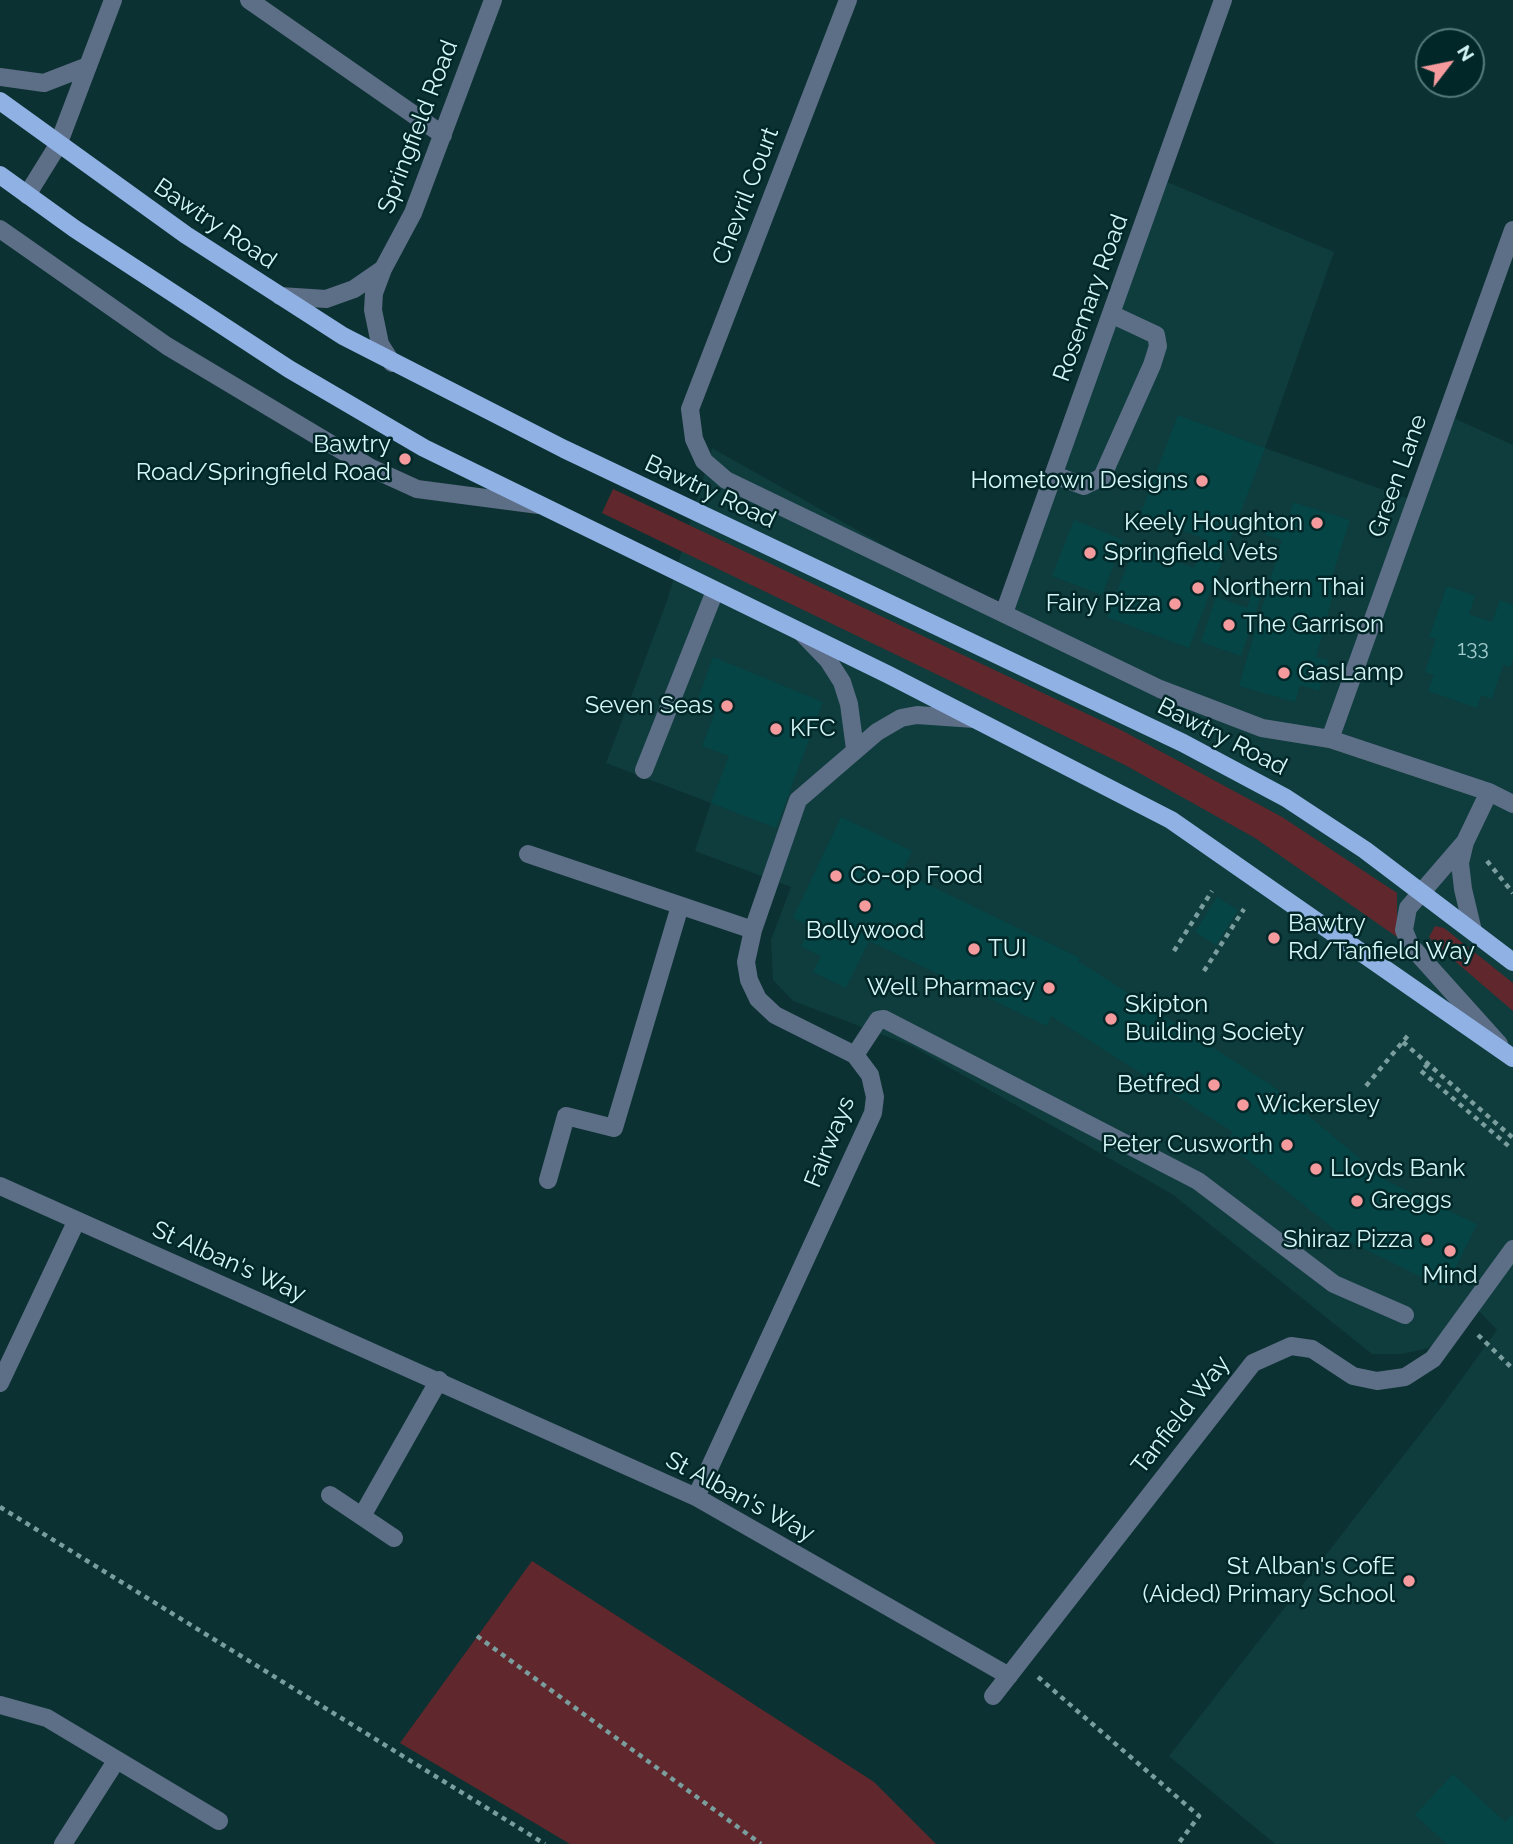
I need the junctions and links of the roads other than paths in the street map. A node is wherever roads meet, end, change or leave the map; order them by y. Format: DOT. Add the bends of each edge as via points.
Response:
graph roads {
  1 [pos="113,0"];
  2 [pos="249,0"];
  3 [pos="493,0"];
  4 [pos="848,0"];
  5 [pos="1223,0"];
  6 [pos="88,66"];
  7 [pos="0,77"];
  8 [pos="0,101"];
  9 [pos="443,135"];
  10 [pos="58,145"];
  11 [pos="0,175"];
  12 [pos="27,195"];
  13 [pos="0,229"];
  14 [pos="1513,230"];
  15 [pos="383,269"];
  16 [pos="280,296"];
  17 [pos="1111,314"];
  18 [pos="392,363"];
  19 [pos="690,410"];
  20 [pos="1054,475"];
  21 [pos="539,505"];
  22 [pos="715,591"];
  23 [pos="1004,613"];
  24 [pos="802,633"];
  25 [pos="976,719"];
  26 [pos="1330,739"];
  27 [pos="855,749"];
  28 [pos="644,770"];
  29 [pos="1489,792"];
  30 [pos="1513,804"];
  31 [pos="1465,842"];
  32 [pos="528,854"];
  33 [pos="1420,891"];
  34 [pos="680,906"];
  35 [pos="753,930"];
  36 [pos="1473,931"];
  37 [pos="1513,962"];
  38 [pos="855,1055"];
  39 [pos="1510,1055"];
  40 [pos="548,1180"];
  41 [pos="0,1186"];
  42 [pos="76,1222"];
  43 [pos="1513,1249"];
  44 [pos="1405,1315"];
  45 [pos="439,1380"];
  46 [pos="0,1383"];
  47 [pos="330,1495"];
  48 [pos="696,1497"];
  49 [pos="362,1516"];
  50 [pos="394,1538"];
  51 [pos="1014,1669"];
  52 [pos="993,1696"];
  53 [pos="0,1705"];
  54 [pos="116,1761"];
  55 [pos="219,1821"];
  56 [pos="63,1844"];
  1 -- 6 [label="street"];
  2 -- 9 [label="street"];
  3 -- 9 [label="street, Springfield Road"];
  4 -- 19 [label="street, Chevril Court"];
  5 -- 17 [label="street, Rosemary Road"];
  6 -- 7 [label="street" via="44,83"];
  6 -- 10 [label="street"];
  8 -- 10 [label="main road, Bawtry Road"];
  9 -- 15 [label="street, Springfield Road" via="413,213"];
  10 -- 12 [label="street"];
  10 -- 16 [label="main road, Bawtry Road"];
  11 -- 12 [label="main road"];
  12 -- 21 [label="main road" via="289,369 424,448"];
  13 -- 21 [label="street" via="167,346 371,468 417,489"];
  14 -- 26 [label="street, Green Lane"];
  15 -- 16 [label="street, Springfield Road" via="354,289 326,299"];
  15 -- 18 [label="street, Springfield Road" via="373,310 380,344"];
  16 -- 18 [label="main road, Bawtry Road"];
  17 -- 20 [label="street, Rosemary Road"];
  17 -- 20 [label="street" via="1156,335 1152,365 1102,477 1084,485"];
  18 -- 33 [label="main road, Bawtry Road" via="1183,743 1286,798"];
  19 -- 23 [label="street, Bawtry Road" via="694,439 704,461 726,480"];
  20 -- 23 [label="street, Rosemary Road"];
  21 -- 22 [label="main road"];
  22 -- 24 [label="main road"];
  22 -- 28 [label="street"];
  23 -- 26 [label="street, Bawtry Road" via="1160,688 1262,729"];
  24 -- 25 [label="main road"];
  24 -- 27 [label="street" via="842,682"];
  25 -- 27 [label="street" via="901,718"];
  25 -- 39 [label="main road" via="1171,820"];
  26 -- 29 [label="street, Bawtry Road"];
  27 -- 35 [label="street" via="798,800"];
  29 -- 30 [label="street, Bawtry Road"];
  29 -- 31 [label="street"];
  31 -- 33 [label="street"];
  31 -- 36 [label="street" via="1460,863 1462,889"];
  32 -- 34 [label="street"];
  33 -- 36 [label="main road, Bawtry Road"];
  33 -- 39 [label="street" via="1405,918 1410,945"];
  34 -- 35 [label="street"];
  34 -- 40 [label="street" via="614,1128 566,1116"];
  35 -- 38 [label="street" via="746,962 758,999 775,1015"];
  36 -- 37 [label="main road, Bawtry Road"];
  38 -- 44 [label="street" via="878,1020 884,1019 1198,1181 1334,1284"];
  38 -- 48 [label="street, Fairways" via="870,1075 873,1113"];
  41 -- 42 [label="street, St Alban's Way"];
  42 -- 45 [label="street, St Alban's Way"];
  42 -- 46 [label="street"];
  43 -- 51 [label="street, Tanfield Way" via="1433,1359 1405,1377 1377,1381 1353,1376 1312,1349 1291,1346 1253,1363"];
  45 -- 48 [label="street, St Alban's Way"];
  45 -- 49 [label="street"];
  47 -- 49 [label="street"];
  48 -- 51 [label="street, St Alban's Way"];
  49 -- 50 [label="street"];
  51 -- 52 [label="street, Tanfield Way"];
  53 -- 54 [label="street" via="47,1718"];
  54 -- 55 [label="street"];
  54 -- 56 [label="street"];
}
